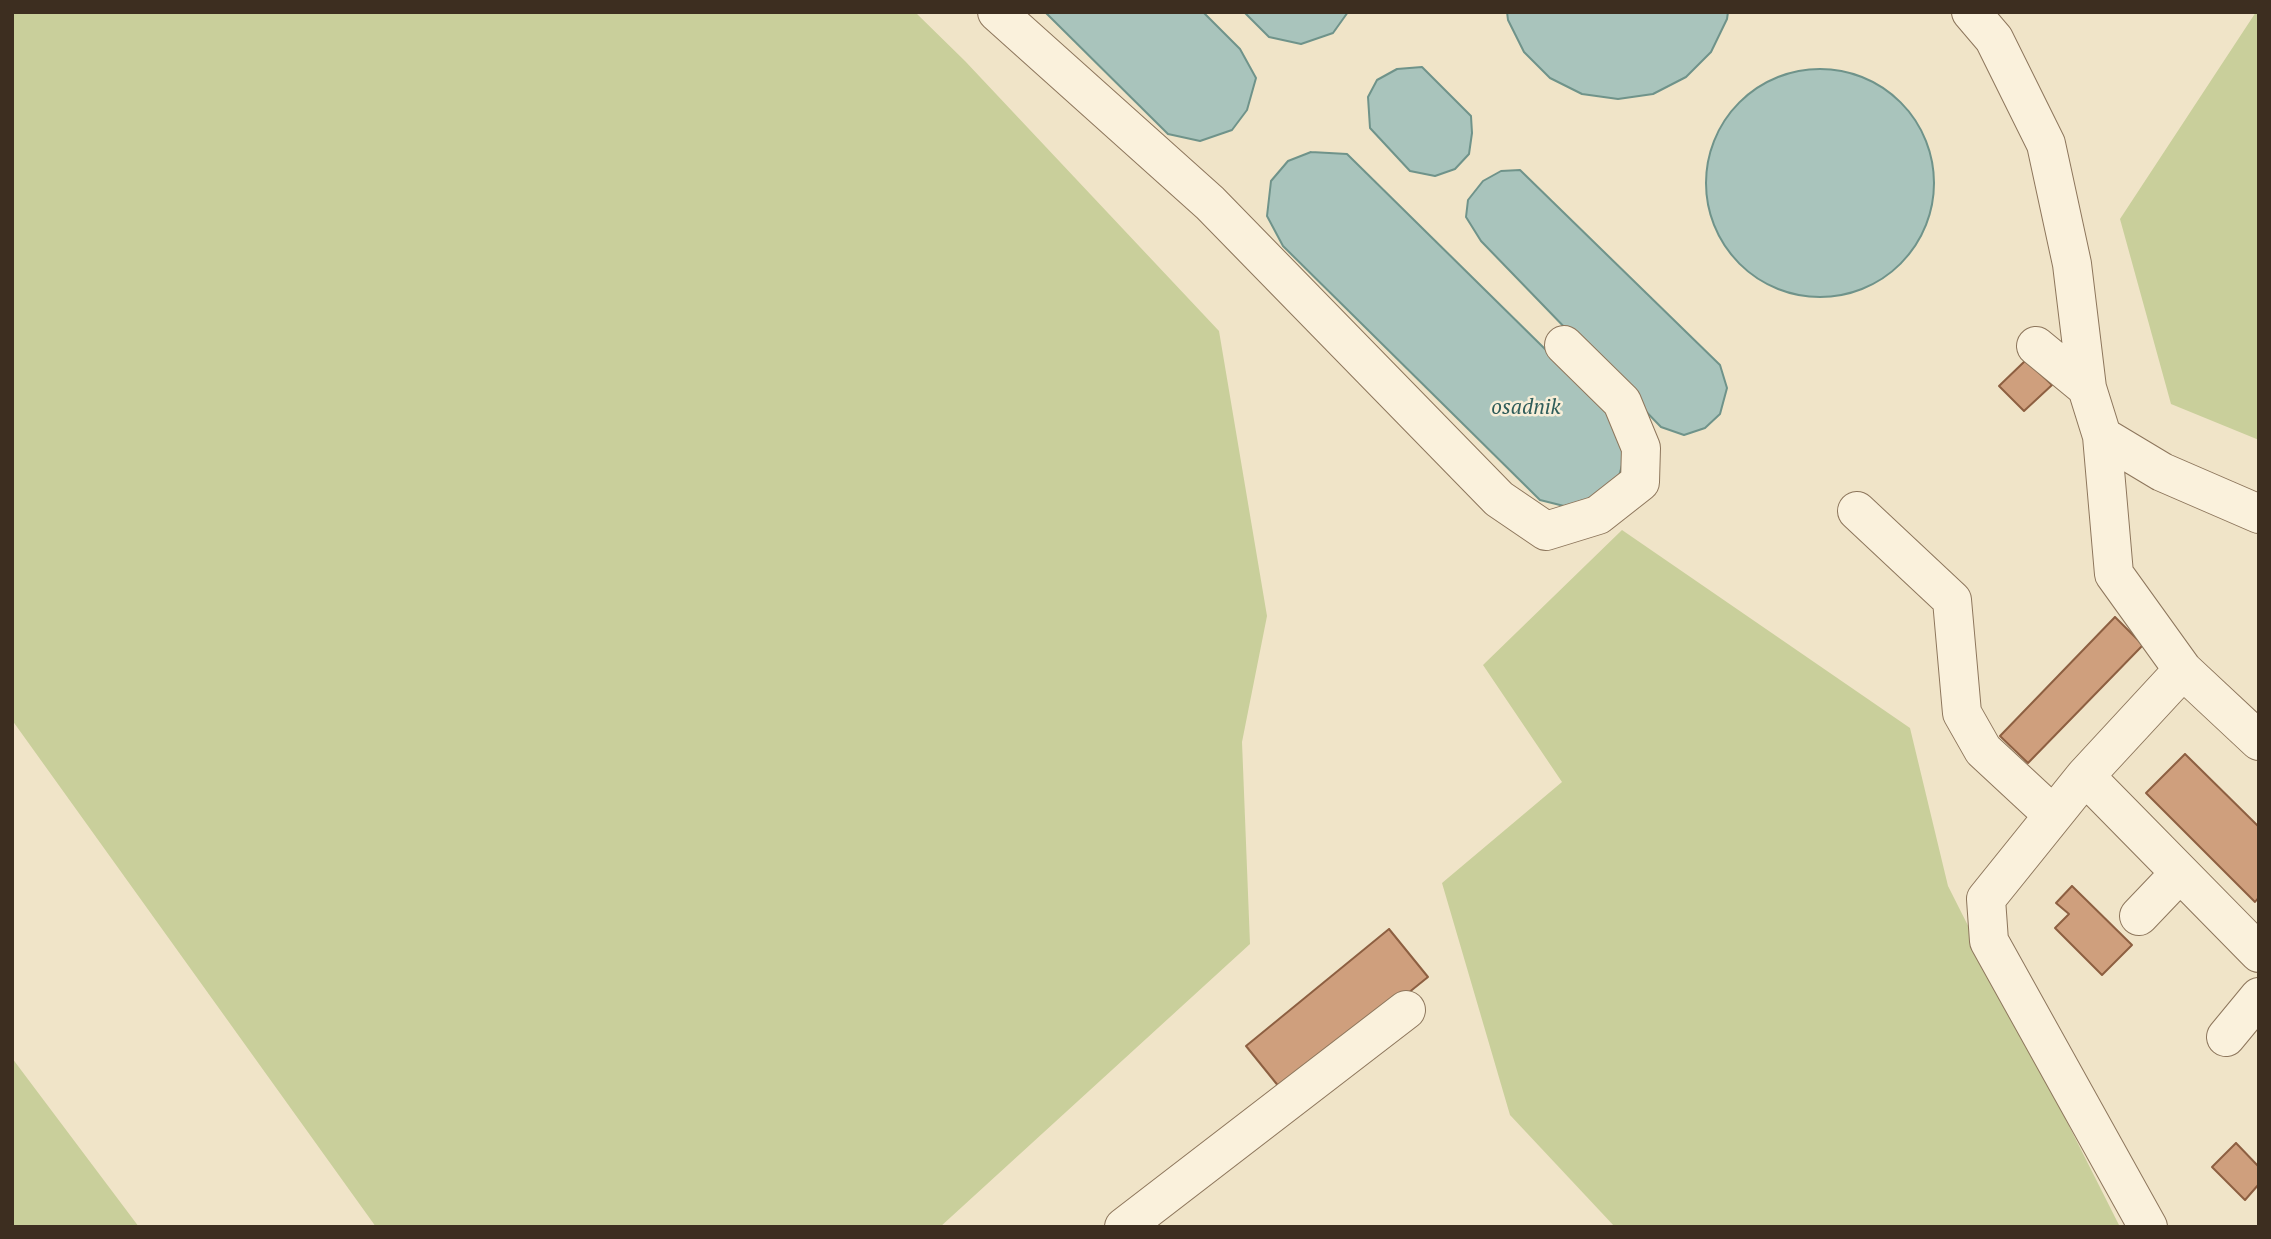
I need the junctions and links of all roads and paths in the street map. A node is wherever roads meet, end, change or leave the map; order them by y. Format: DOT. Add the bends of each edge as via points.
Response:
graph roads {
  1 [pos="997,12"];
  2 [pos="1971,12"];
  3 [pos="1564,345"];
  4 [pos="2036,346"];
  5 [pos="2087,388"];
  6 [pos="2102,436"];
  7 [pos="1857,511"];
  8 [pos="2259,514"];
  9 [pos="2183,670"];
  10 [pos="2259,741"];
  11 [pos="2085,776"];
  12 [pos="2053,815"];
  13 [pos="2180,873"];
  14 [pos="2139,916"];
  15 [pos="2259,953"];
  16 [pos="2259,997"];
  17 [pos="1406,1010"];
  18 [pos="2226,1037"];
  19 [pos="1124,1227"];
  20 [pos="2148,1227"];
  1 -- 3 [label="lane" via="1210,203 1499,499 1546,531 1598,515 1640,482 1641,448 1622,402"];
  2 -- 5 [label="lane" via="1994,38 2046,144 2072,264"];
  4 -- 5 [label="lane"];
  5 -- 6 [label="lane"];
  6 -- 8 [label="lane" via="2162,471"];
  6 -- 9 [label="lane" via="2114,574"];
  7 -- 12 [label="lane" via="1952,600 1962,713 1983,750"];
  9 -- 10 [label="lane"];
  9 -- 11 [label="lane"];
  11 -- 12 [label="lane"];
  11 -- 13 [label="lane"];
  12 -- 20 [label="lane" via="1986,899 1989,940"];
  13 -- 14 [label="lane"];
  13 -- 15 [label="lane"];
  16 -- 18 [label="lane"];
  17 -- 19 [label="lane"];
}
